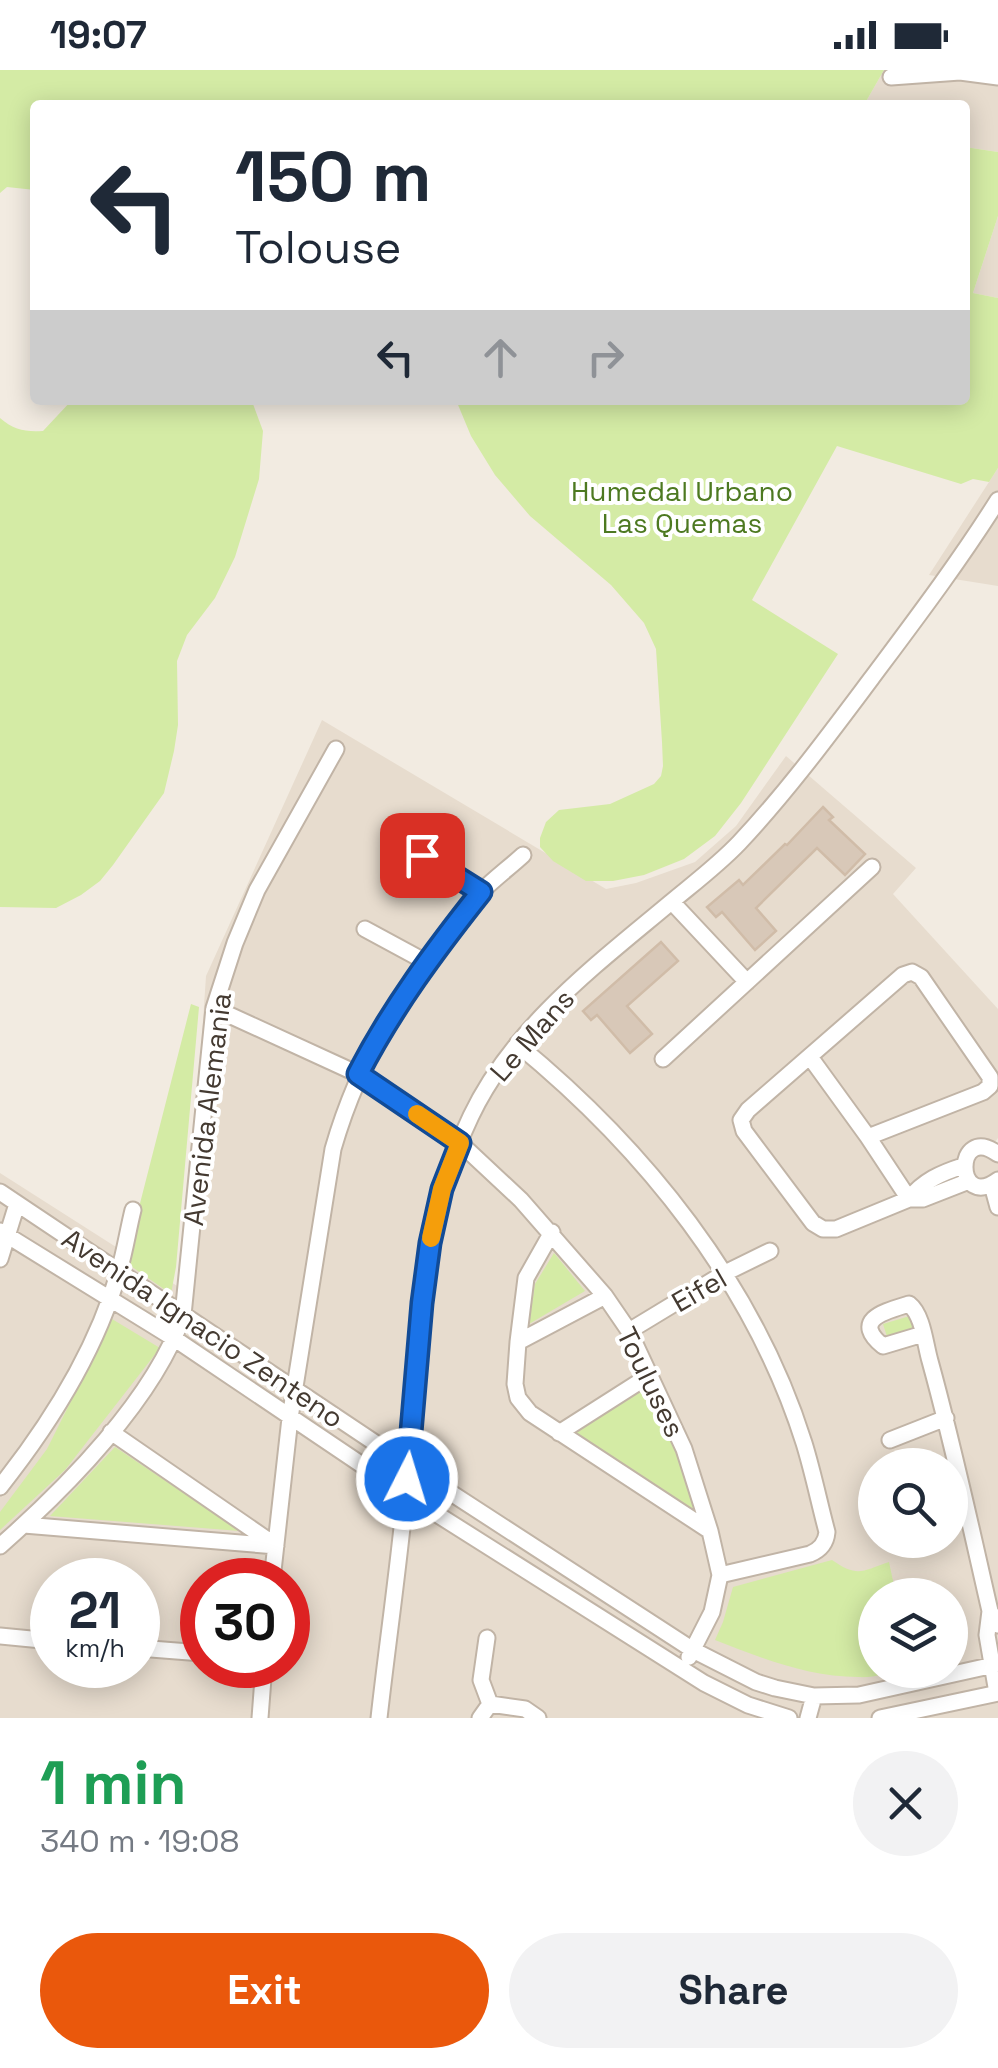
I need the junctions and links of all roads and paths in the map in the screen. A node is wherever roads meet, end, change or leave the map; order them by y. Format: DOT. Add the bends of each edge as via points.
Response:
graph roads {
  1 [pos="960,71"];
  2 [pos="891,77"];
  3 [pos="998,77"];
  4 [pos="995,512"];
  5 [pos="336,750"];
  6 [pos="392,836"];
  7 [pos="523,855"];
  8 [pos="872,867"];
  9 [pos="481,892"];
  10 [pos="672,902"];
  11 [pos="365,929"];
  12 [pos="426,962"];
  13 [pos="747,982"];
  14 [pos="214,1008"];
  15 [pos="517,1044"];
  16 [pos="810,1058"];
  17 [pos="662,1059"];
  18 [pos="358,1074"];
  19 [pos="868,1137"];
  20 [pos="460,1143"];
  21 [pos="998,1154"];
  22 [pos="966,1174"];
  23 [pos="995,1182"];
  24 [pos="0,1192"];
  25 [pos="909,1199"];
  26 [pos="17,1204"];
  27 [pos="998,1207"];
  28 [pos="133,1210"];
  29 [pos="552,1232"];
  30 [pos="3,1233"];
  31 [pos="770,1251"];
  32 [pos="0,1259"];
  33 [pos="119,1271"];
  34 [pos="723,1274"];
  35 [pos="605,1296"];
  36 [pos="109,1300"];
  37 [pos="183,1314"];
  38 [pos="629,1331"];
  39 [pos="923,1334"];
  40 [pos="175,1339"];
  41 [pos="518,1342"];
  42 [pos="650,1376"];
  43 [pos="296,1388"];
  44 [pos="290,1418"];
  45 [pos="946,1418"];
  46 [pos="112,1432"];
  47 [pos="559,1433"];
  48 [pos="890,1440"];
  49 [pos="953,1448"];
  50 [pos="408,1465"];
  51 [pos="0,1487"];
  52 [pos="406,1494"];
  53 [pos="968,1515"];
  54 [pos="24,1525"];
  55 [pos="710,1531"];
  56 [pos="0,1546"];
  57 [pos="276,1546"];
  58 [pos="275,1558"];
  59 [pos="720,1575"];
  60 [pos="994,1618"];
  61 [pos="0,1636"];
  62 [pos="486,1638"];
  63 [pos="30,1639"];
  64 [pos="694,1650"];
  65 [pos="995,1665"];
  66 [pos="682,1670"];
  67 [pos="262,1688"];
  68 [pos="997,1693"];
  69 [pos="814,1696"];
  70 [pos="966,1700"];
  71 [pos="490,1704"];
  72 [pos="260,1718"];
  73 [pos="379,1718"];
  74 [pos="480,1718"];
  75 [pos="538,1718"];
  76 [pos="789,1718"];
  77 [pos="808,1718"];
  78 [pos="880,1718"];
  79 [pos="970,1718"];
  1 -- 2 [label="street"];
  1 -- 3 [label="street"];
  4 -- 10 [label="street, Le Mans" via="795,780 737,845"];
  5 -- 14 [label="street, Avenida Alemania" via="258,890"];
  6 -- 9 [label="street"];
  7 -- 9 [label="street"];
  8 -- 13 [label="street"];
  9 -- 12 [label="street"];
  10 -- 13 [label="street"];
  10 -- 15 [label="street, Le Mans" via="556,1001"];
  11 -- 12 [label="street"];
  12 -- 18 [label="street"];
  13 -- 17 [label="street"];
  14 -- 18 [label="street, Touluses"];
  14 -- 37 [label="street, Avenida Alemania"];
  15 -- 20 [label="street, Le Mans" via="480,1098"];
  15 -- 34 [label="street" via="635,1155"];
  16 -- 19 [label="street"];
  16 -- 19 [label="street" via="902,975 921,977 990,1086"];
  16 -- 25 [label="street" via="748,1110 744,1130 823,1229"];
  18 -- 20 [label="street, Touluses"];
  18 -- 43 [label="street" via="332,1149"];
  19 -- 25 [label="street"];
  20 -- 29 [label="street, Touluses"];
  20 -- 50 [label="street, Le Mans" via="430,1243"];
  21 -- 22 [label="street" via="986,1148 970,1152"];
  22 -- 23 [label="street" via="976,1186"];
  22 -- 25 [label="street" via="936,1176"];
  23 -- 27 [label="street"];
  24 -- 26 [label="street, Avenida Ignacio Zenteno"];
  26 -- 30 [label="street"];
  26 -- 33 [label="street, Avenida Ignacio Zenteno"];
  28 -- 33 [label="street"];
  29 -- 35 [label="street, Touluses"];
  29 -- 41 [label="street" via="526,1278"];
  30 -- 32 [label="street"];
  30 -- 36 [label="street, Avenida Ignacio Zenteno"];
  31 -- 34 [label="street, Eifel"];
  33 -- 36 [label="street"];
  33 -- 37 [label="street, Avenida Ignacio Zenteno"];
  34 -- 38 [label="street, Eifel"];
  34 -- 59 [label="street" via="791,1408 826,1532 810,1554"];
  35 -- 38 [label="street, Touluses"];
  35 -- 41 [label="street"];
  36 -- 40 [label="street, Avenida Ignacio Zenteno"];
  36 -- 51 [label="street" via="58,1403"];
  37 -- 40 [label="street, Avenida Alemania"];
  37 -- 43 [label="street, Avenida Ignacio Zenteno"];
  38 -- 42 [label="street, Touluses"];
  39 -- 45 [label="street"];
  40 -- 44 [label="street, Avenida Ignacio Zenteno"];
  40 -- 46 [label="street"];
  41 -- 47 [label="street" via="518,1398"];
  42 -- 47 [label="street"];
  42 -- 55 [label="street, Touluses" via="684,1449"];
  43 -- 44 [label="street"];
  43 -- 50 [label="street, Avenida Ignacio Zenteno"];
  44 -- 52 [label="street, Avenida Ignacio Zenteno"];
  44 -- 57 [label="street"];
  45 -- 48 [label="street"];
  45 -- 49 [label="street"];
  46 -- 54 [label="street"];
  46 -- 57 [label="street"];
  47 -- 55 [label="street"];
  50 -- 52 [label="street, Le Mans"];
  50 -- 64 [label="street, Avenida Ignacio Zenteno"];
  52 -- 66 [label="street, Avenida Ignacio Zenteno"];
  52 -- 73 [label="street, Le Mans"];
  53 -- 60 [label="street"];
  54 -- 56 [label="street"];
  54 -- 57 [label="street"];
  55 -- 59 [label="street, Touluses"];
  57 -- 58 [label="street"];
  59 -- 64 [label="street, Touluses"];
  60 -- 65 [label="street" via="987,1635"];
  61 -- 63 [label="street"];
  62 -- 71 [label="street" via="481,1680"];
  64 -- 66 [label="street, Touluses"];
  64 -- 69 [label="street, Avenida Ignacio Zenteno" via="756,1682"];
  65 -- 68 [label="street"];
  65 -- 69 [label="street, Avenida Ignacio Zenteno" via="859,1695"];
  66 -- 76 [label="street, Avenida Ignacio Zenteno"];
  67 -- 72 [label="street"];
  68 -- 70 [label="street"];
  69 -- 77 [label="street"];
  70 -- 78 [label="street"];
  70 -- 79 [label="street"];
  71 -- 74 [label="street"];
  71 -- 75 [label="street"];
}
